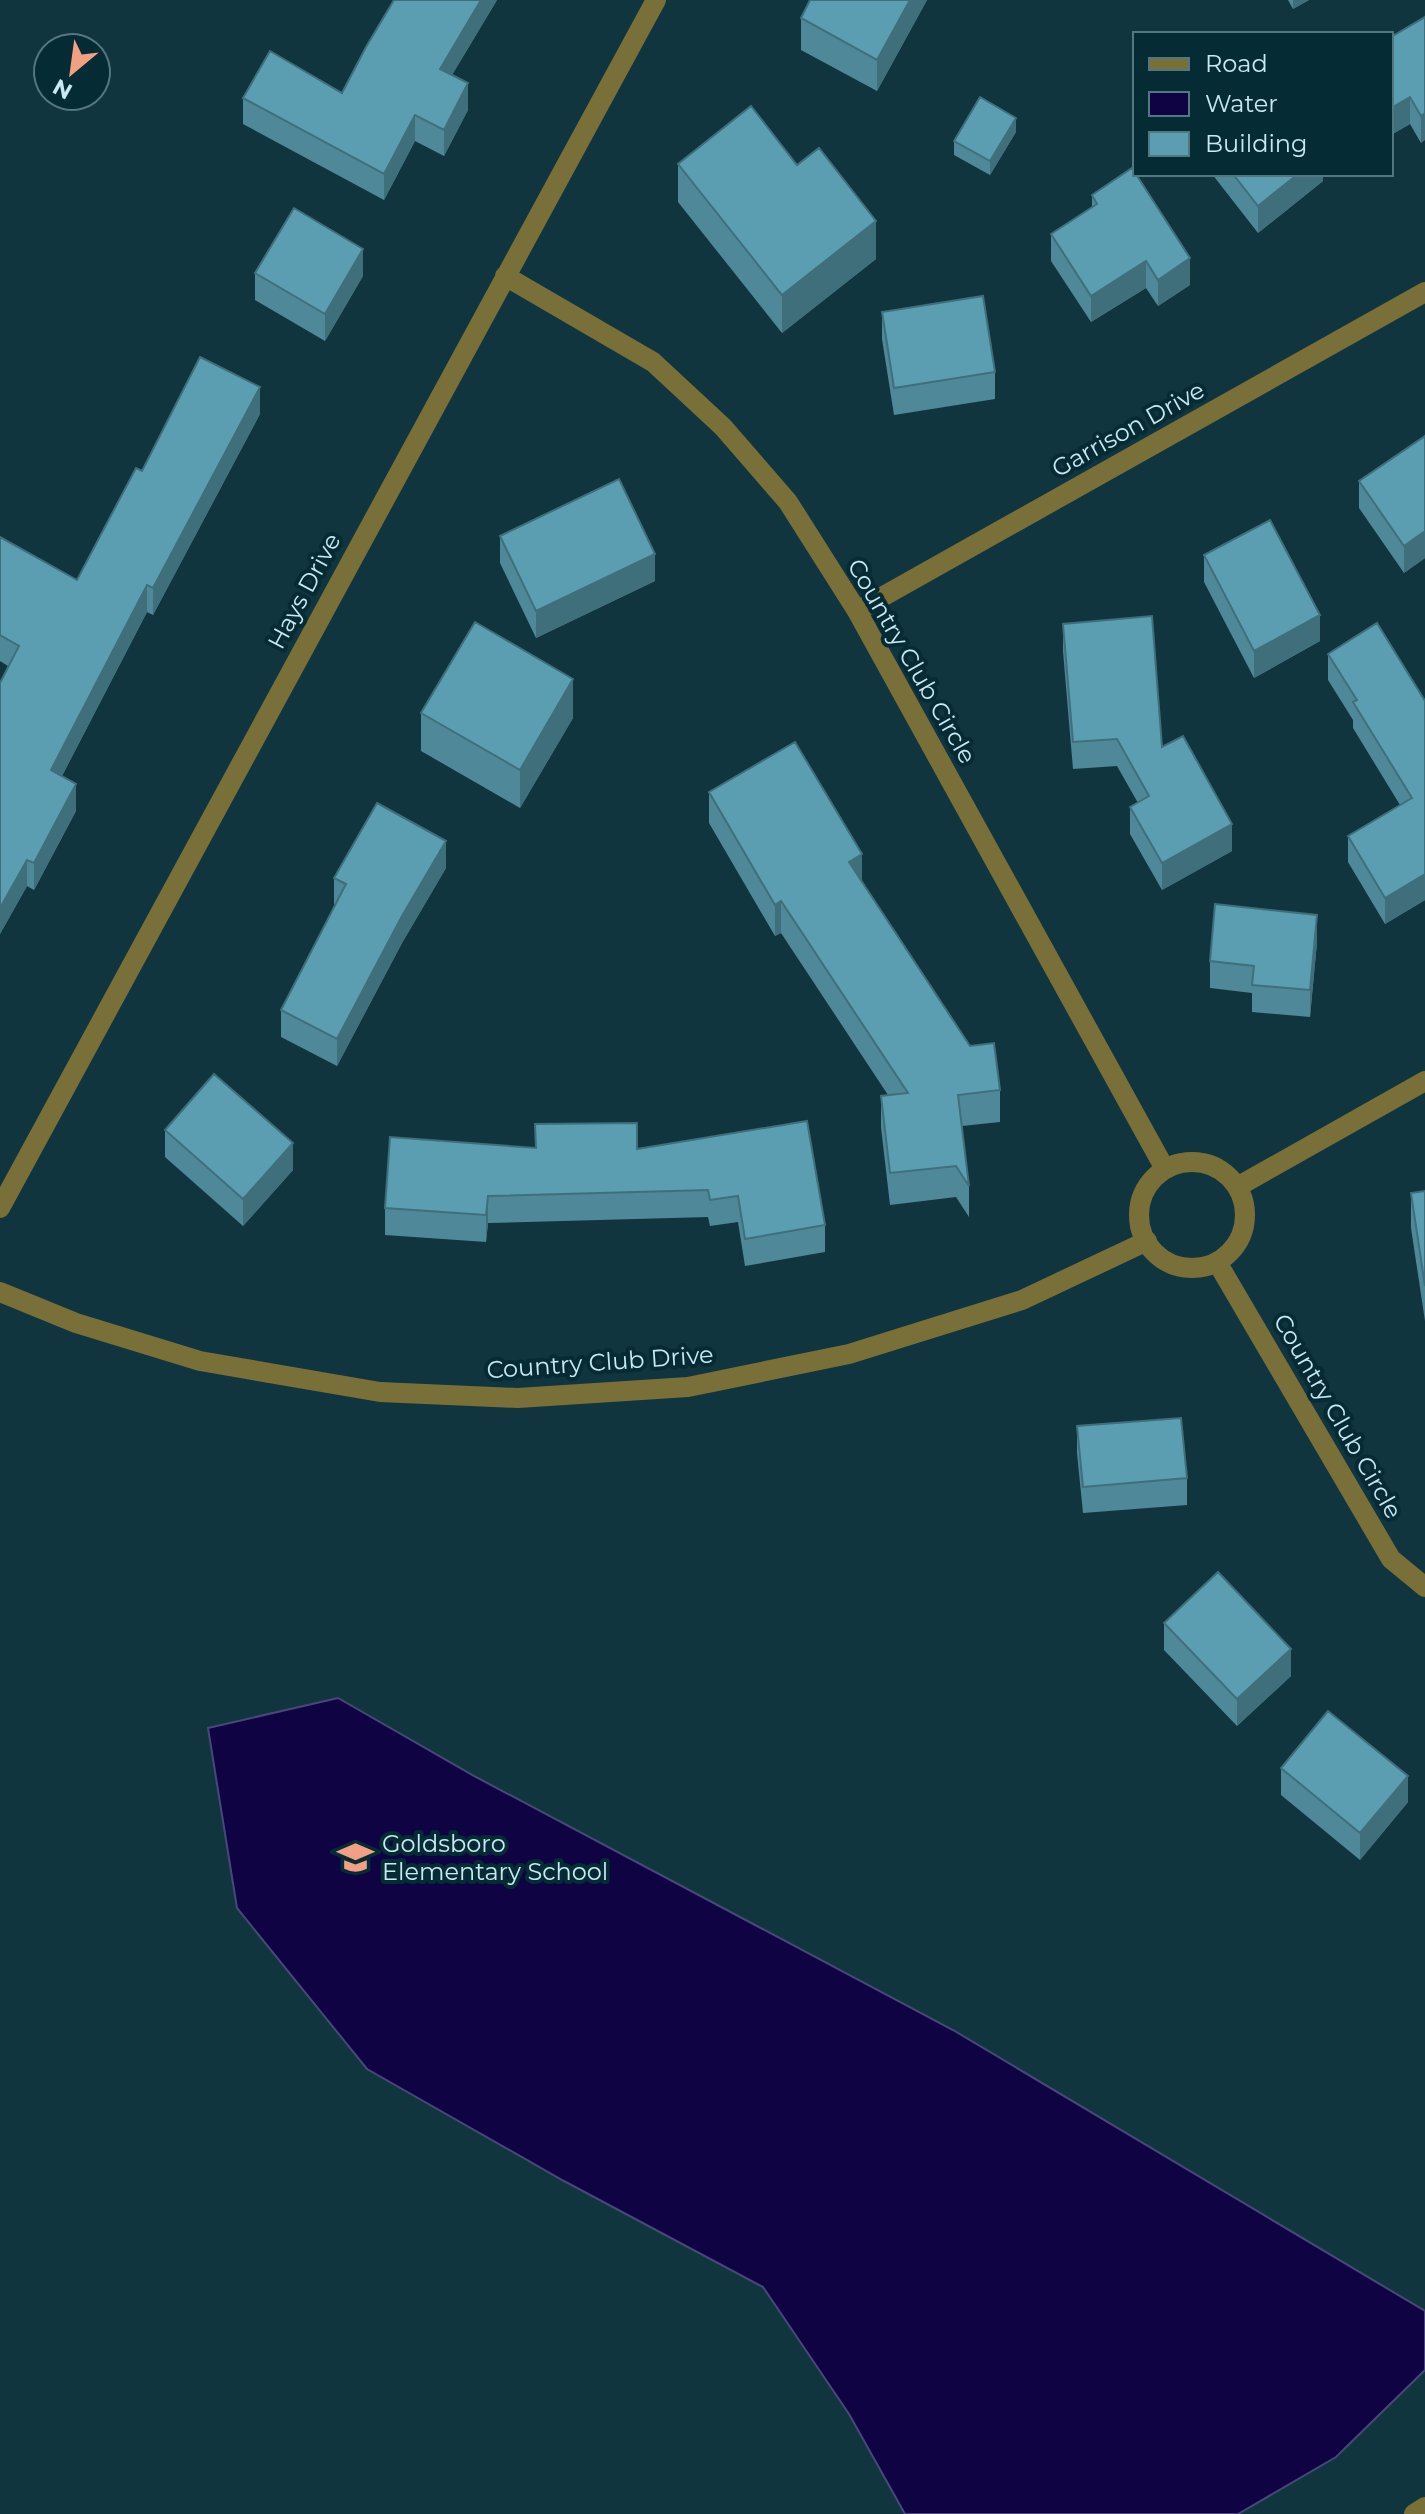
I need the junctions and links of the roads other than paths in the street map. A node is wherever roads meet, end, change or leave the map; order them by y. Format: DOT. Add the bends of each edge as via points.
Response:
graph roads {
  1 [pos="656,0"];
  2 [pos="505,276"];
  3 [pos="1425,292"];
  4 [pos="857,611"];
  5 [pos="1425,1081"];
  6 [pos="1165,1169"];
  7 [pos="1237,1187"];
  8 [pos="0,1208"];
  9 [pos="1147,1241"];
  10 [pos="1217,1262"];
  11 [pos="0,1292"];
  12 [pos="1425,1587"];
  13 [pos="1425,2507"];
  14 [pos="1414,2514"];
  1 -- 2 [label="street, Hays Drive"];
  2 -- 4 [label="street, Country Club Circle" via="653,362 723,427 788,502"];
  2 -- 8 [label="street, Hays Drive"];
  3 -- 4 [label="street, Garrison Drive"];
  4 -- 6 [label="street, Country Club Circle"];
  5 -- 7 [label="street"];
  6 -- 7 [label="street" via="1199,1163 1216,1168"];
  6 -- 9 [label="street" via="1142,1196 1139,1212"];
  7 -- 10 [label="street" via="1244,1227 1238,1243"];
  9 -- 10 [label="street" via="1177,1266"];
  9 -- 11 [label="street, Country Club Drive" via="1022,1300 849,1354 688,1387 518,1398 380,1392 200,1361 76,1323"];
  10 -- 12 [label="street, Country Club Circle" via="1391,1559"];
  13 -- 14 [label="street"];
}
